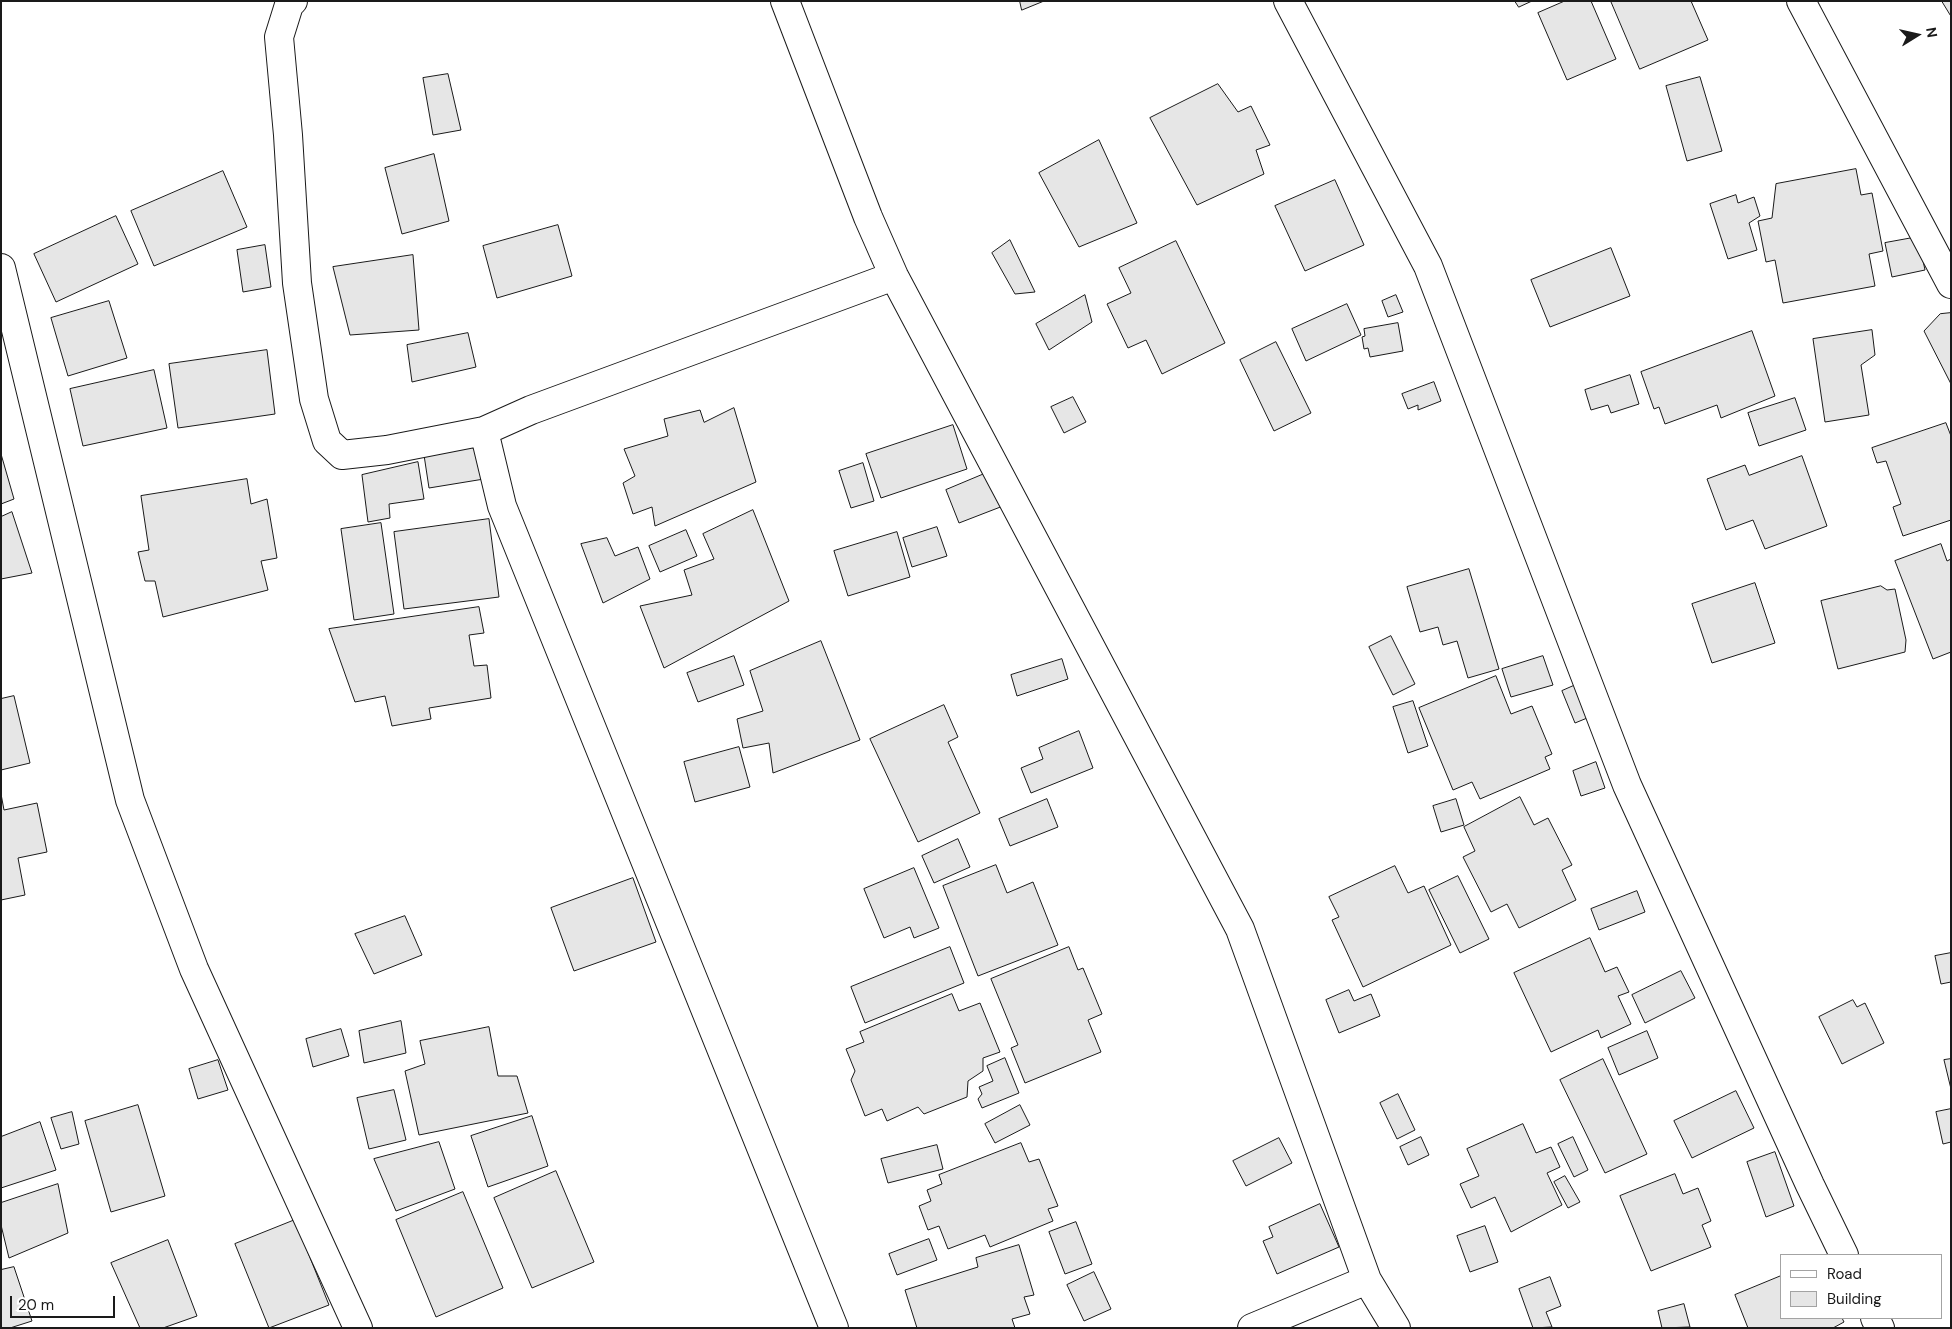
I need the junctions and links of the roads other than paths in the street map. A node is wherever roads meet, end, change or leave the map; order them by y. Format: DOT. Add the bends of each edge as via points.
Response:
graph roads {
  1 [pos="293,1"];
  2 [pos="785,1"];
  3 [pos="1288,1"];
  4 [pos="1801,1"];
  5 [pos="1,268"];
  6 [pos="894,276"];
  7 [pos="1951,284"];
  8 [pos="484,431"];
  9 [pos="1844,1254"];
  10 [pos="1367,1280"];
  11 [pos="358,1328"];
  12 [pos="834,1328"];
  13 [pos="1252,1328"];
  14 [pos="1396,1328"];
  1 -- 8 [label="street" via="279,38 296,283 314,399 327,441 342,454 387,450"];
  2 -- 6 [label="street"];
  3 -- 9 [label="street" via="1428,266 1627,784"];
  4 -- 7 [label="street"];
  5 -- 11 [label="street" via="130,800 194,969"];
  6 -- 8 [label="street" via="540,406"];
  6 -- 10 [label="street" via="1240,930"];
  8 -- 12 [label="street" via="502,506"];
  10 -- 13 [label="street"];
  10 -- 14 [label="street"];
}
